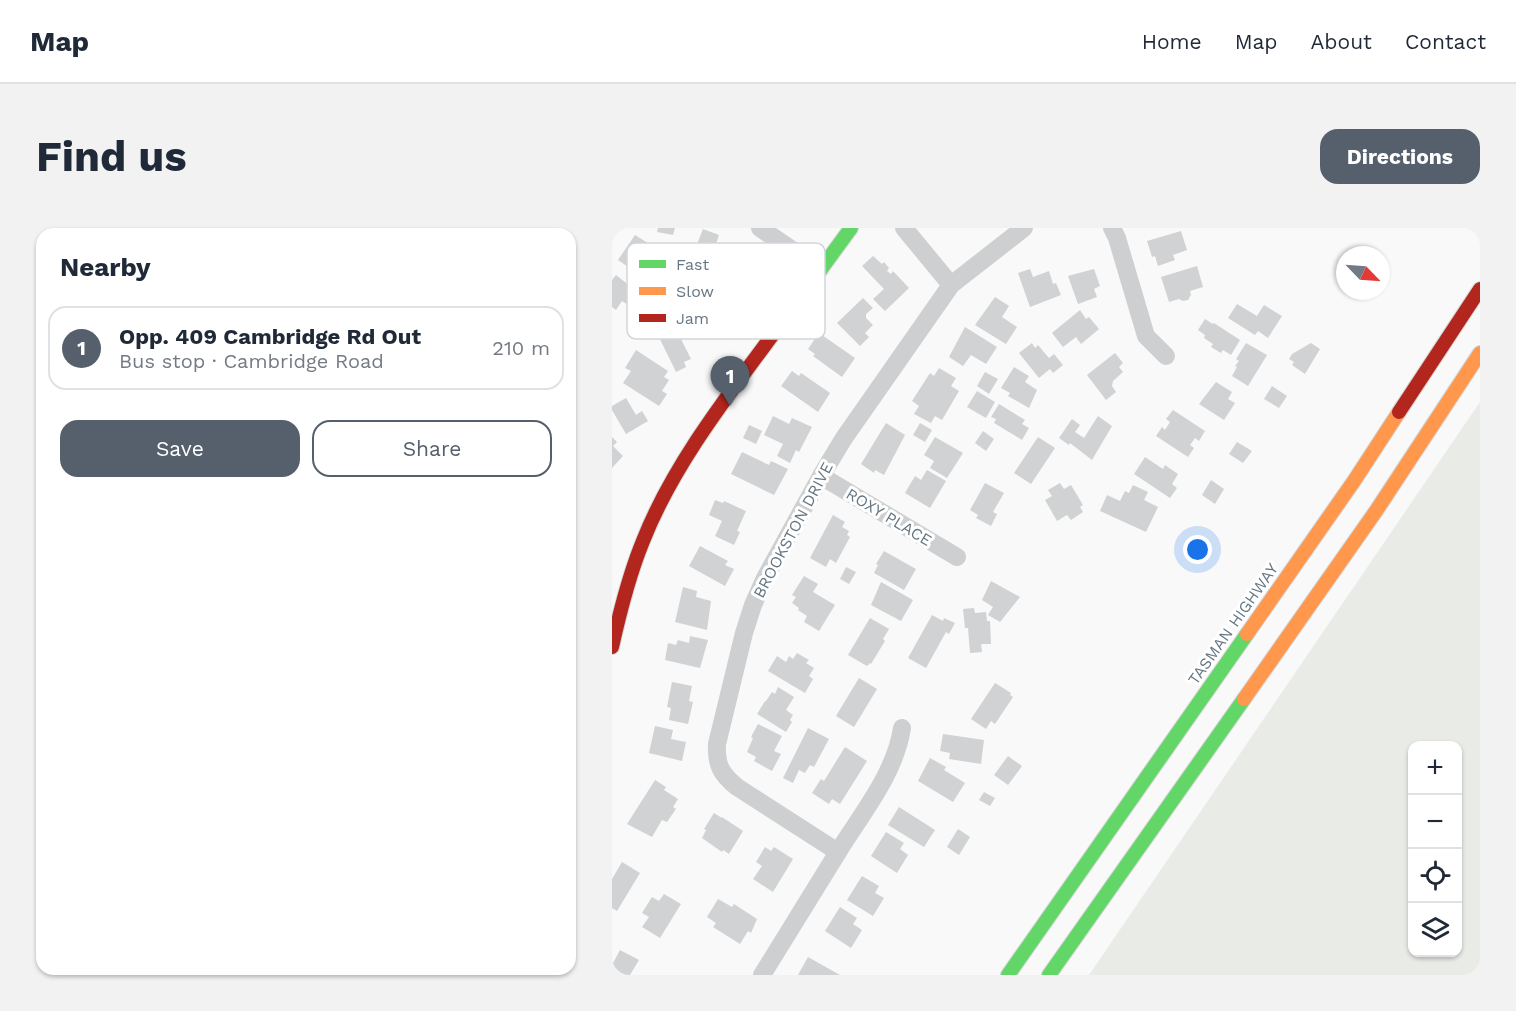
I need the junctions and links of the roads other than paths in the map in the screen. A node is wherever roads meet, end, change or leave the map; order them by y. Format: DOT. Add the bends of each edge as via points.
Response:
graph roads {
  1 [pos="760,228"];
  2 [pos="851,228"];
  3 [pos="904,228"];
  4 [pos="1024,228"];
  5 [pos="1112,228"];
  6 [pos="782,243"];
  7 [pos="825,262"];
  8 [pos="951,285"];
  9 [pos="1480,289"];
  10 [pos="770,339"];
  11 [pos="1480,353"];
  12 [pos="1166,356"];
  13 [pos="821,476"];
  14 [pos="957,557"];
  15 [pos="612,647"];
  16 [pos="902,728"];
  17 [pos="838,852"];
  18 [pos="762,975"];
  19 [pos="1008,975"];
  20 [pos="1049,975"];
  1 -- 6 [label="street"];
  2 -- 7 [label="main road"];
  3 -- 8 [label="street"];
  4 -- 8 [label="street, BROOKSTON DRIVE"];
  5 -- 12 [label="street" via="1146,336"];
  8 -- 13 [label="street, BROOKSTON DRIVE"];
  9 -- 19 [label="main road, TASMAN HIGHWAY" via="1354,481"];
  10 -- 15 [label="main road" via="676,473 643,540 623,598"];
  11 -- 20 [label="main road" via="1429,433"];
  13 -- 14 [label="street, ROXY PLACE"];
  13 -- 17 [label="street, BROOKSTON DRIVE" via="753,605 716,758 718,768 737,787"];
  16 -- 17 [label="street" via="892,765"];
  17 -- 18 [label="street"];
}
